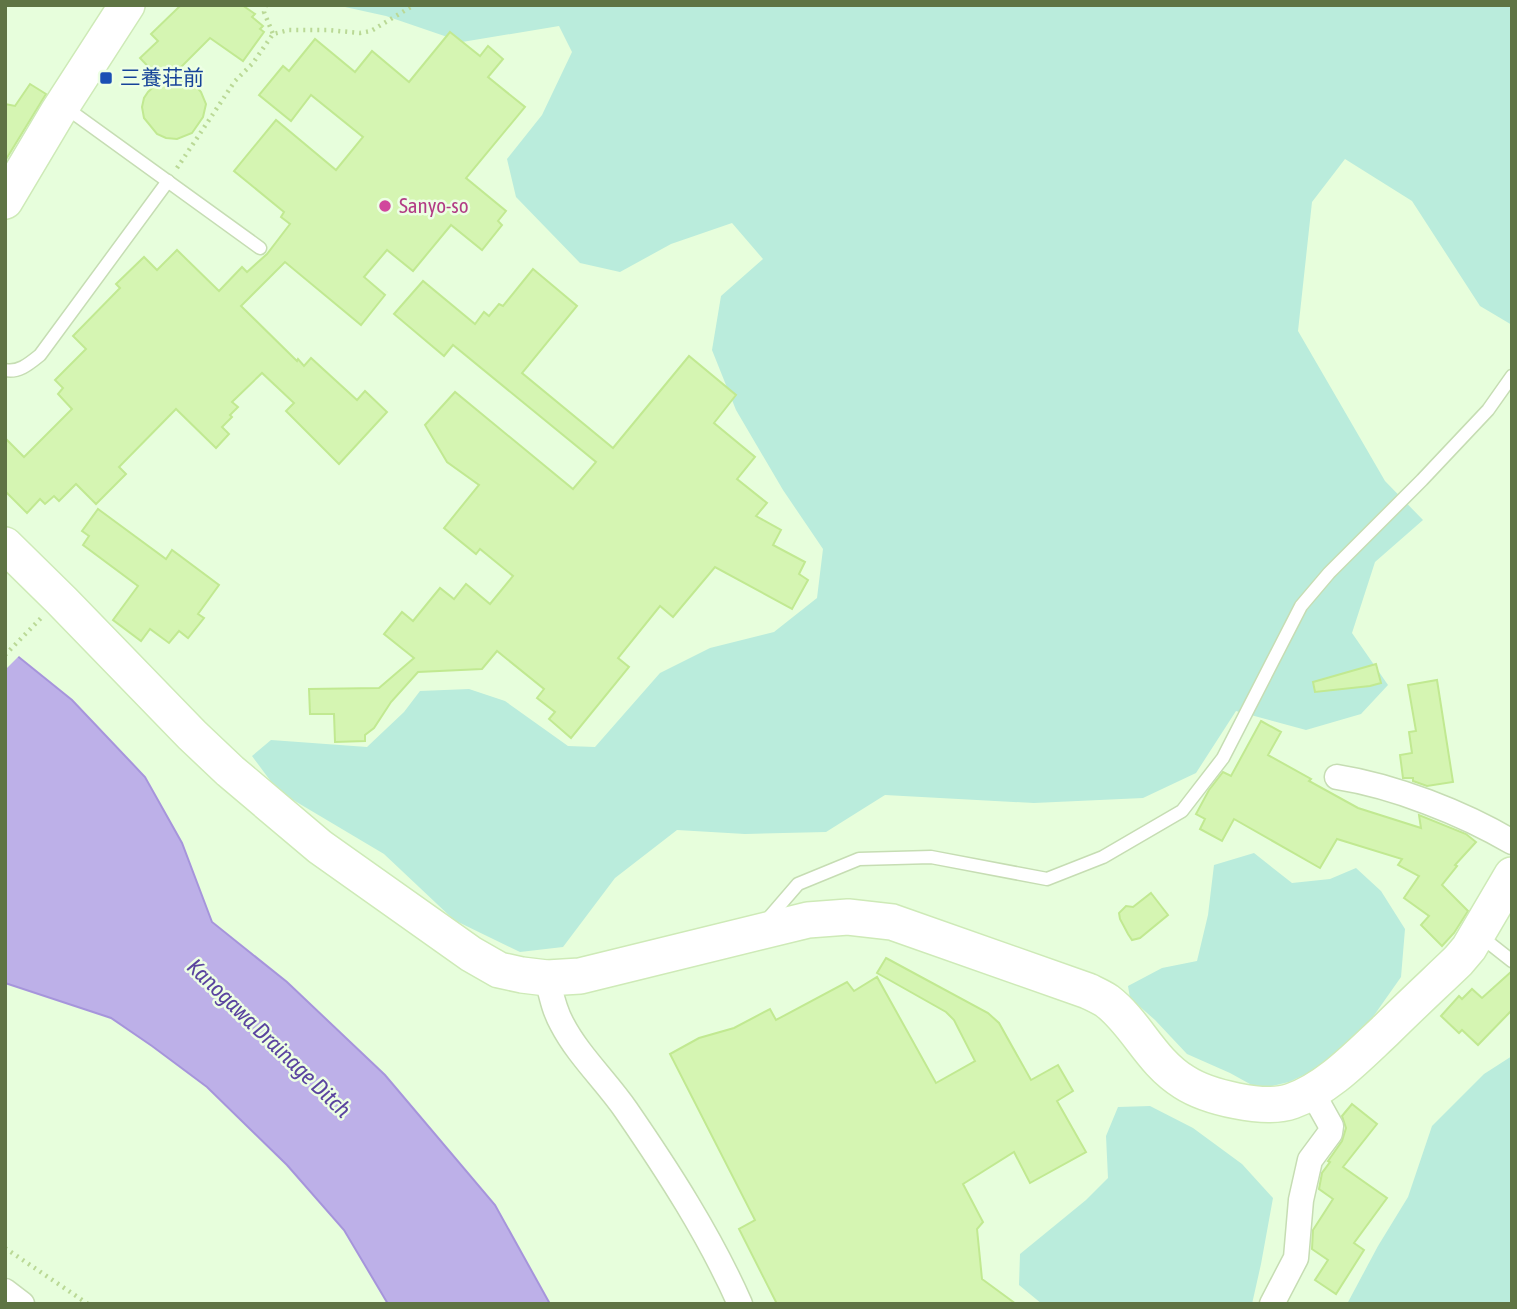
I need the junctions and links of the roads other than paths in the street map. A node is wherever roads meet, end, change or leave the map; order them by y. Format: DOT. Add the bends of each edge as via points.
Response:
graph roads {
  1 [pos="127,5"];
  2 [pos="62,104"];
  3 [pos="168,181"];
  4 [pos="5,201"];
  5 [pos="260,248"];
  6 [pos="5,370"];
  7 [pos="1512,376"];
  8 [pos="5,545"];
  9 [pos="1337,777"];
  10 [pos="1512,842"];
  11 [pos="1512,876"];
  12 [pos="757,932"];
  13 [pos="1477,934"];
  14 [pos="1512,961"];
  15 [pos="547,978"];
  16 [pos="1312,1092"];
  17 [pos="5,1291"];
  18 [pos="22,1304"];
  19 [pos="740,1304"];
  20 [pos="1272,1304"];
  1 -- 2 [label="street"];
  2 -- 3 [label="lane"];
  2 -- 4 [label="street"];
  3 -- 5 [label="lane"];
  3 -- 6 [label="lane" via="40,355 28,366"];
  7 -- 12 [label="lane" via="1488,410 1301,606 1223,758 1182,811 1103,857 1048,879 932,857 859,859 798,884"];
  8 -- 15 [label="street" via="191,735 320,847 471,954 499,970"];
  9 -- 10 [label="street" via="1399,792"];
  11 -- 13 [label="street"];
  12 -- 15 [label="street" via="580,976"];
  12 -- 16 [label="street" via="848,916 892,922 1105,1000 1160,1064 1184,1083 1206,1092 1271,1105"];
  13 -- 14 [label="lane"];
  13 -- 16 [label="street" via="1458,961 1347,1067"];
  15 -- 19 [label="street" via="561,1023 657,1156"];
  16 -- 20 [label="street" via="1331,1126 1330,1133 1310,1160 1296,1258"];
  17 -- 18 [label="street"];
}
